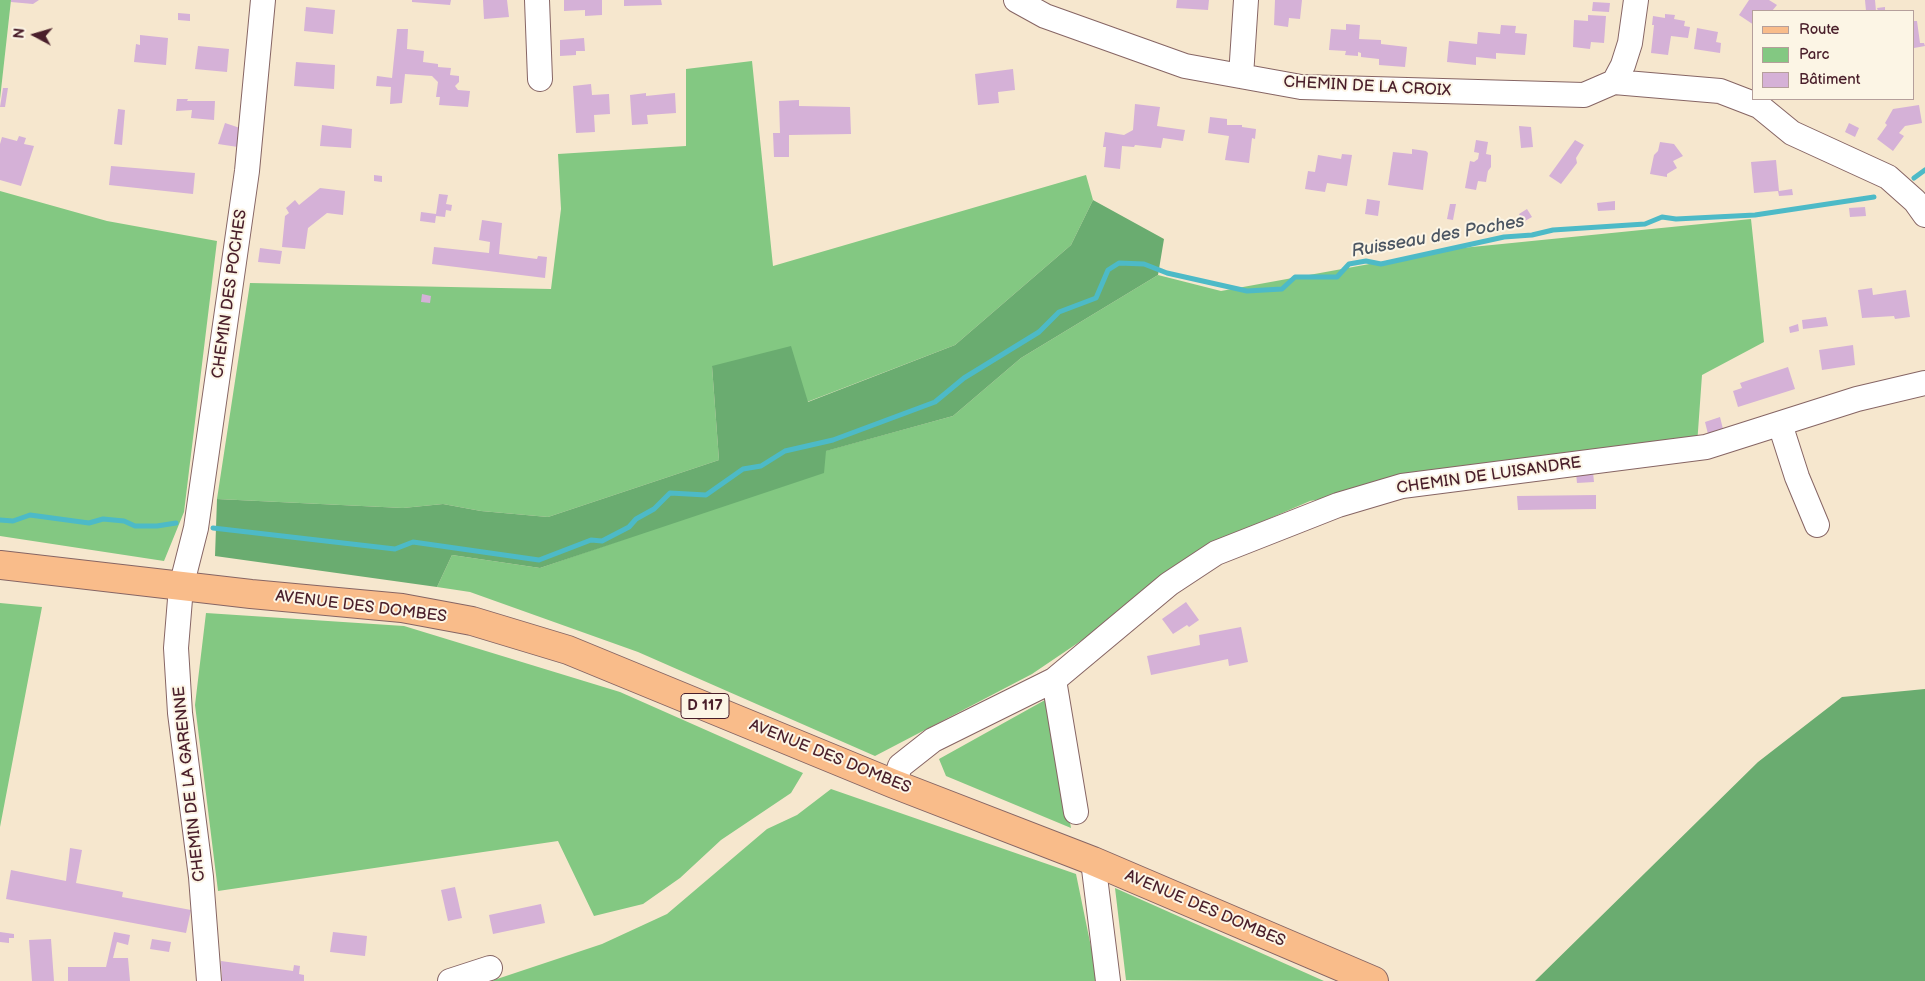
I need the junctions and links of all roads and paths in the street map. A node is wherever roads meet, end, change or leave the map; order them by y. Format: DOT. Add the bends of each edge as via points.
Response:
graph roads {
  1 [pos="263,0"];
  2 [pos="538,0"];
  3 [pos="1016,0"];
  4 [pos="1246,0"];
  5 [pos="1636,0"];
  6 [pos="1241,76"];
  7 [pos="540,79"];
  8 [pos="1614,82"];
  9 [pos="1925,215"];
  10 [pos="1925,383"];
  11 [pos="1780,424"];
  12 [pos="1817,525"];
  13 [pos="0,565"];
  14 [pos="181,586"];
  15 [pos="1054,680"];
  16 [pos="894,784"];
  17 [pos="1076,812"];
  18 [pos="1093,861"];
  19 [pos="490,968"];
  20 [pos="209,981"];
  21 [pos="450,981"];
  22 [pos="1108,981"];
  23 [pos="1374,981"];
  1 -- 14 [label="street, CHEMIN DES POCHES" via="247,171 196,528"];
  2 -- 7 [label="street"];
  3 -- 6 [label="street, CHEMIN DE LA CROIX" via="1045,16 1186,66"];
  4 -- 6 [label="street"];
  5 -- 8 [label="street" via="1630,43 1624,65"];
  6 -- 8 [label="street, CHEMIN DE LA CROIX" via="1301,87 1565,95 1584,95"];
  8 -- 9 [label="street" via="1720,91 1759,106 1792,133 1888,178 1915,201"];
  10 -- 11 [label="street, CHEMIN DE LUISANDRE" via="1857,399"];
  11 -- 12 [label="street"];
  11 -- 15 [label="street, CHEMIN DE LUISANDRE" via="1706,447 1402,486 1338,505 1216,553 1169,584"];
  13 -- 14 [label="main road, AVENUE DES DOMBES / D 117"];
  14 -- 16 [label="main road, AVENUE DES DOMBES / D 117" via="402,608 472,621 568,650"];
  14 -- 20 [label="street, CHEMIN DE LA GARENNE" via="176,648 180,713 201,876"];
  15 -- 16 [label="street, CHEMIN DE LUISANDRE" via="933,740 900,766"];
  15 -- 17 [label="street"];
  16 -- 18 [label="main road, AVENUE DES DOMBES / D 117"];
  18 -- 22 [label="street"];
  18 -- 23 [label="main road, AVENUE DES DOMBES / D 117"];
  19 -- 21 [label="street"];
}
